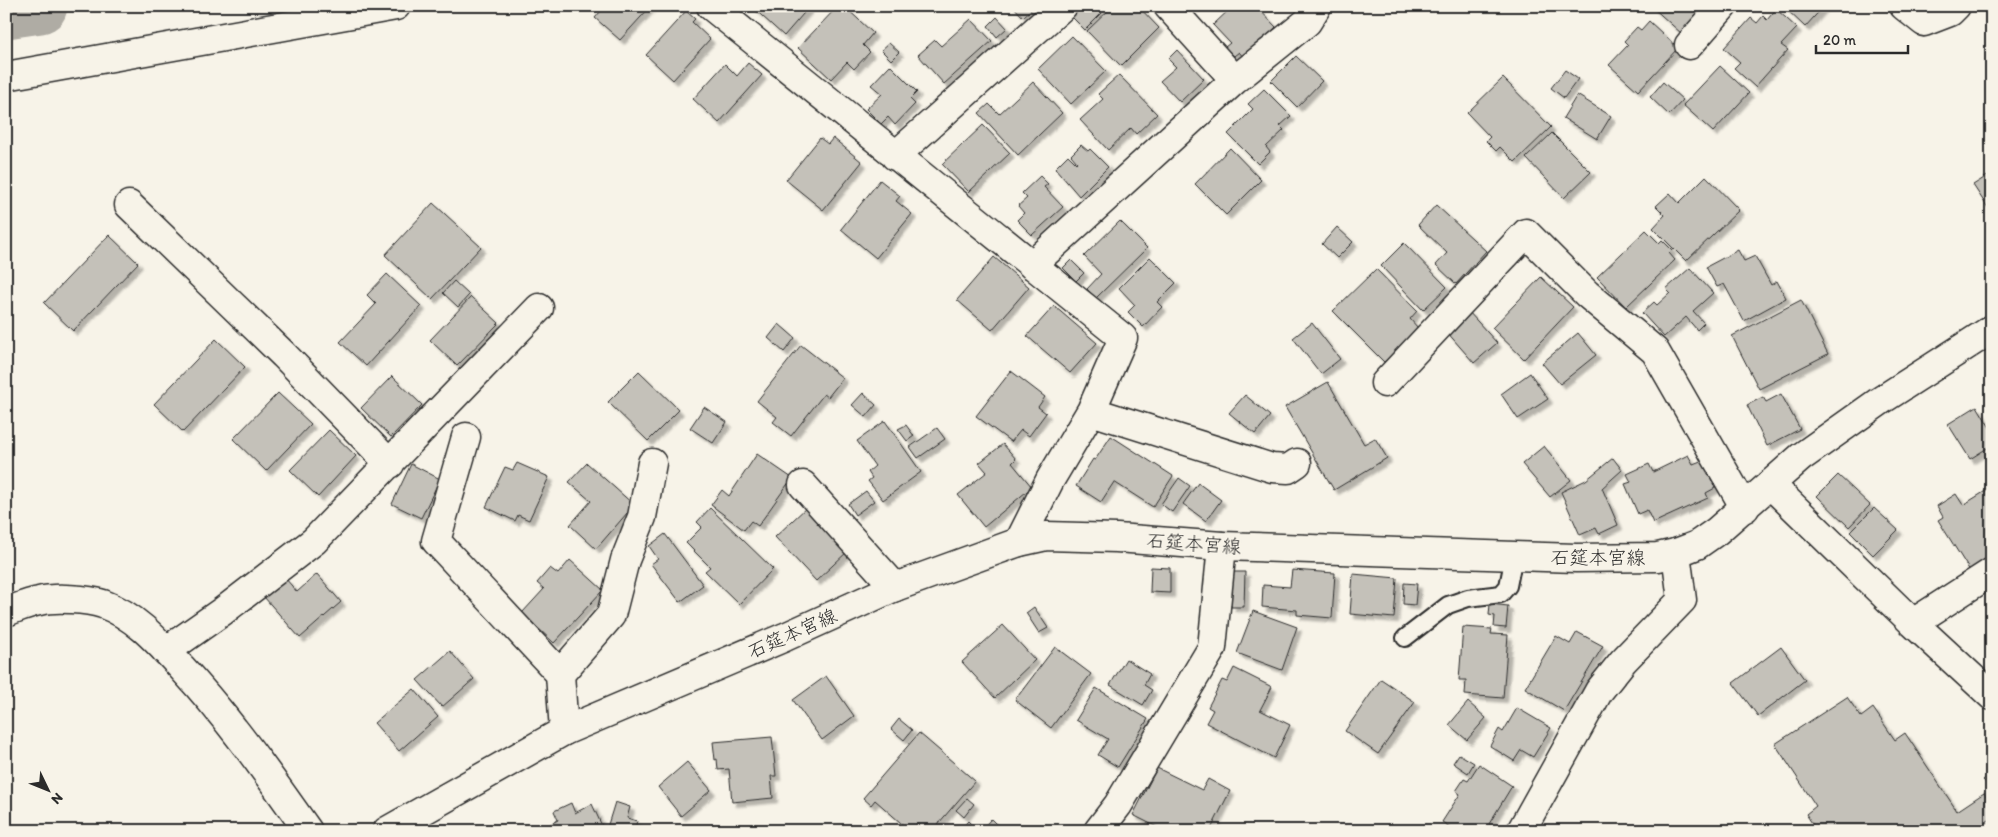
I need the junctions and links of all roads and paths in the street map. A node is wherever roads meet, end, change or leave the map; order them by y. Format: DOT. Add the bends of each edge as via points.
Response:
graph roads {
  1 [pos="396,6"];
  2 [pos="711,6"];
  3 [pos="1063,6"];
  4 [pos="1168,6"];
  5 [pos="1317,6"];
  6 [pos="1723,6"];
  7 [pos="1904,6"];
  8 [pos="1956,6"];
  9 [pos="1689,45"];
  10 [pos="6,76"];
  11 [pos="1235,80"];
  12 [pos="895,156"];
  13 [pos="129,204"];
  14 [pos="1032,265"];
  15 [pos="539,308"];
  16 [pos="1992,329"];
  17 [pos="1385,383"];
  18 [pos="1091,411"];
  19 [pos="466,437"];
  20 [pos="652,463"];
  21 [pos="1297,463"];
  22 [pos="390,464"];
  23 [pos="1770,484"];
  24 [pos="803,485"];
  25 [pos="1745,508"];
  26 [pos="1019,542"];
  27 [pos="1222,546"];
  28 [pos="1676,553"];
  29 [pos="1514,556"];
  30 [pos="1992,572"];
  31 [pos="896,587"];
  32 [pos="6,612"];
  33 [pos="1913,623"];
  34 [pos="1405,638"];
  35 [pos="166,651"];
  36 [pos="560,674"];
  37 [pos="1992,696"];
  38 [pos="564,731"];
  39 [pos="308,831"];
  40 [pos="387,831"];
  41 [pos="1098,831"];
  42 [pos="1521,831"];
  1 -- 10 [label="main road"];
  2 -- 12 [label="main road"];
  3 -- 12 [label="main road"];
  4 -- 11 [label="main road"];
  5 -- 11 [label="main road" via="1307,22"];
  6 -- 9 [label="main road"];
  7 -- 8 [label="main road" via="1924,22 1950,12"];
  11 -- 14 [label="main road"];
  12 -- 14 [label="main road"];
  13 -- 22 [label="main road"];
  14 -- 18 [label="main road" via="1123,338"];
  15 -- 22 [label="main road"];
  16 -- 23 [label="main road, 石筵本宮線" via="1880,401"];
  17 -- 25 [label="main road" via="1526,233 1587,294 1655,350"];
  18 -- 21 [label="main road" via="1272,468 1288,469"];
  18 -- 26 [label="main road" via="1050,480"];
  19 -- 36 [label="main road" via="436,541"];
  20 -- 36 [label="main road" via="642,517 626,560 612,615"];
  22 -- 35 [label="main road" via="314,541"];
  23 -- 25 [label="main road, 石筵本宮線"];
  23 -- 33 [label="main road"];
  24 -- 31 [label="main road"];
  25 -- 28 [label="main road, 石筵本宮線" via="1697,545"];
  26 -- 27 [label="main road, 石筵本宮線" via="1046,536"];
  26 -- 31 [label="main road, 石筵本宮線"];
  27 -- 29 [label="main road, 石筵本宮線"];
  27 -- 41 [label="main road" via="1212,648 1118,805"];
  28 -- 29 [label="main road, 石筵本宮線" via="1658,557"];
  28 -- 42 [label="main road" via="1682,600 1623,660 1599,691"];
  29 -- 34 [label="lane" via="1508,586 1501,594 1468,598 1448,605"];
  30 -- 33 [label="main road"];
  31 -- 38 [label="main road, 石筵本宮線"];
  32 -- 35 [label="main road" via="40,600 68,599 102,604 129,618"];
  33 -- 37 [label="main road"];
  35 -- 39 [label="main road" via="252,751"];
  36 -- 38 [label="main road"];
  38 -- 40 [label="main road, 石筵本宮線"];
}
